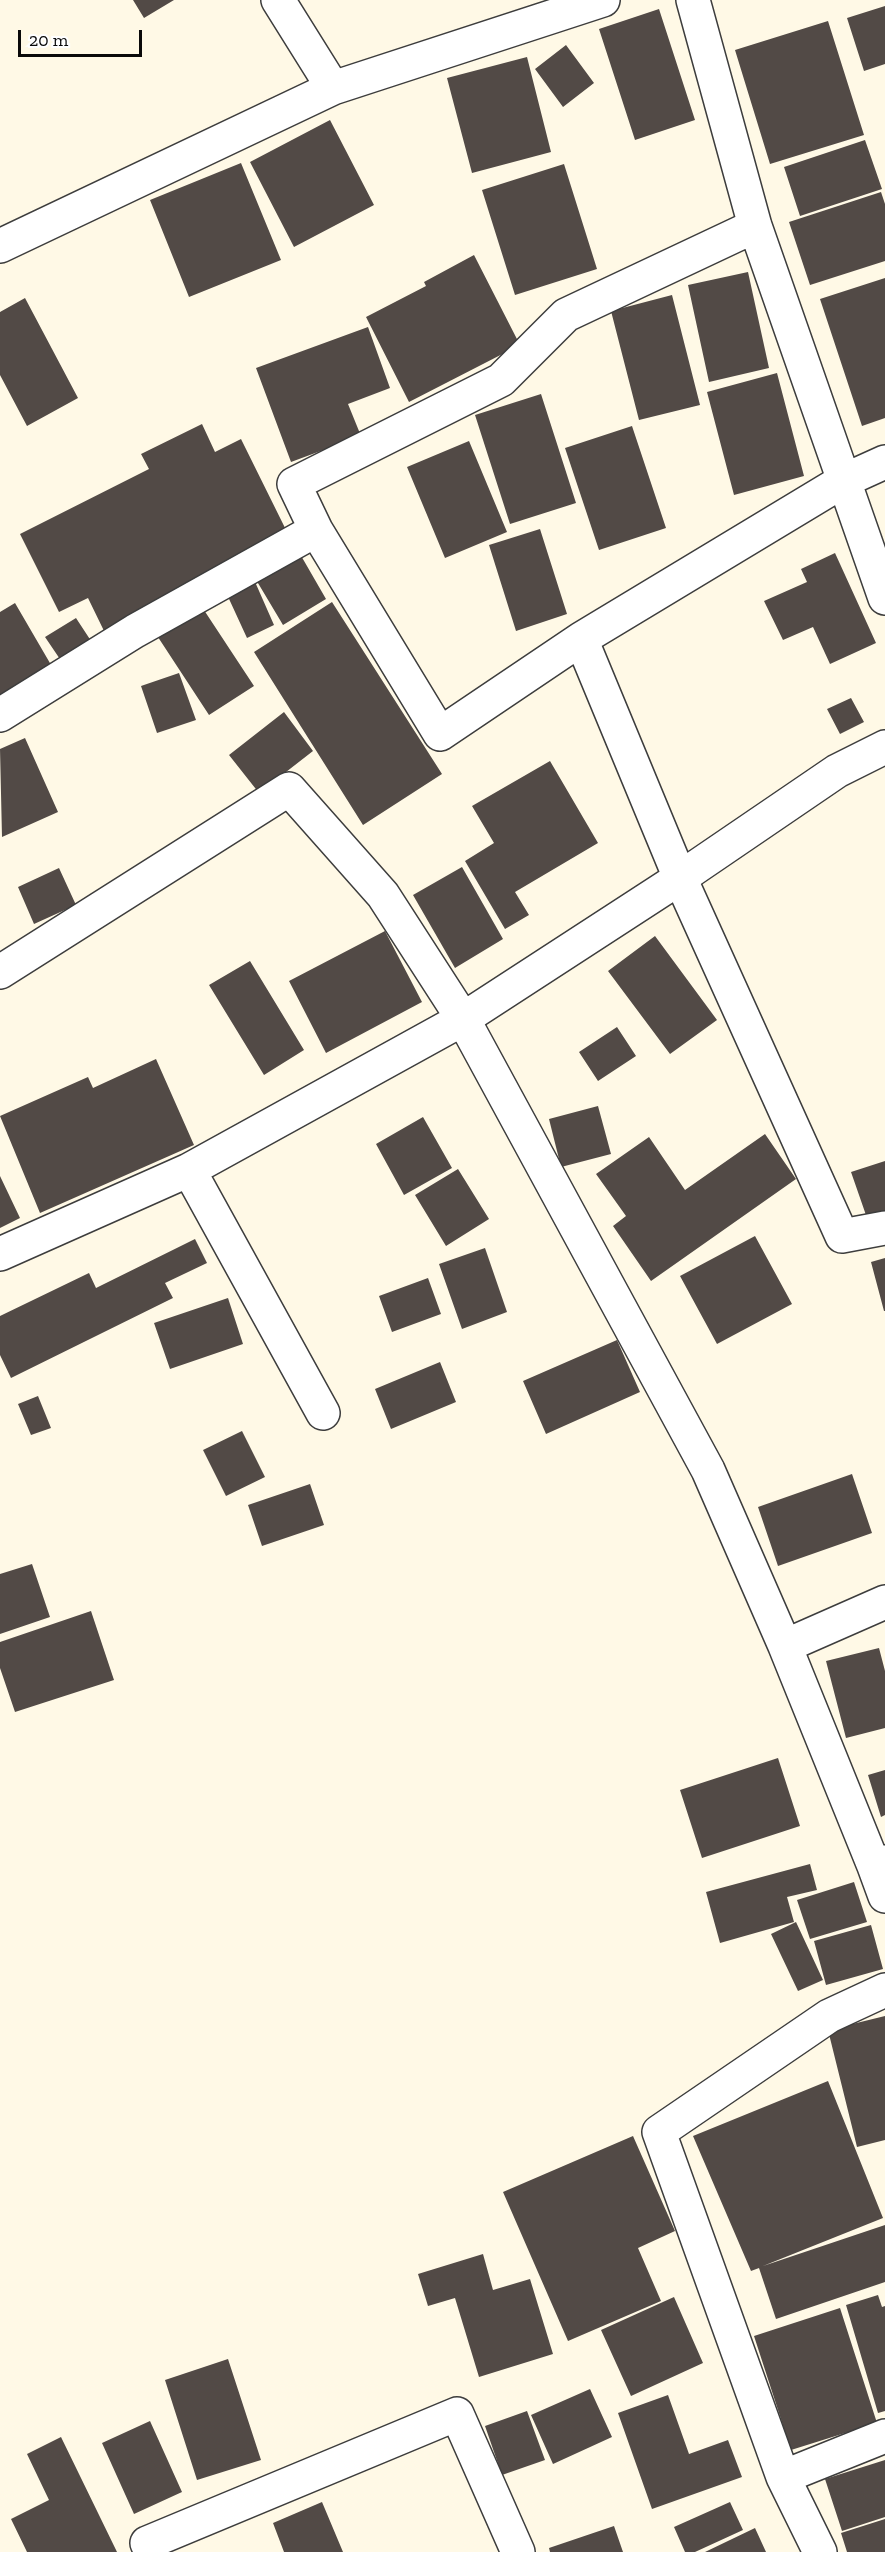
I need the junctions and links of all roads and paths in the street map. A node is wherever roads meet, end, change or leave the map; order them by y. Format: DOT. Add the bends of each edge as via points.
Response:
graph roads {
  1 [pos="278,0"];
  2 [pos="603,0"];
  3 [pos="693,0"];
  4 [pos="333,88"];
  5 [pos="755,226"];
  6 [pos="0,246"];
  7 [pos="885,462"];
  8 [pos="843,481"];
  9 [pos="316,530"];
  10 [pos="885,598"];
  11 [pos="581,639"];
  12 [pos="0,715"];
  13 [pos="885,747"];
  14 [pos="680,878"];
  15 [pos="0,972"];
  16 [pos="463,1019"];
  17 [pos="189,1170"];
  18 [pos="885,1228"];
  19 [pos="0,1254"];
  20 [pos="323,1413"];
  21 [pos="885,1602"];
  22 [pos="785,1646"];
  23 [pos="879,1864"];
  24 [pos="885,1896"];
  25 [pos="885,1990"];
  26 [pos="885,2436"];
  27 [pos="783,2477"];
  28 [pos="151,2552"];
  29 [pos="518,2552"];
  30 [pos="820,2552"];
  1 -- 4 [label="street"];
  2 -- 4 [label="street"];
  3 -- 5 [label="street"];
  4 -- 6 [label="street"];
  5 -- 8 [label="street"];
  5 -- 9 [label="street" via="566,315 501,380 294,484"];
  7 -- 8 [label="street"];
  8 -- 10 [label="street"];
  8 -- 11 [label="street"];
  9 -- 11 [label="street" via="440,734"];
  9 -- 12 [label="street" via="135,631"];
  11 -- 14 [label="street"];
  13 -- 14 [label="street" via="837,771"];
  14 -- 16 [label="street"];
  14 -- 18 [label="street" via="842,1236"];
  15 -- 16 [label="street" via="289,789 384,895"];
  16 -- 17 [label="street"];
  16 -- 22 [label="street" via="708,1470"];
  17 -- 19 [label="street"];
  17 -- 20 [label="street"];
  21 -- 22 [label="street"];
  22 -- 23 [label="street"];
  23 -- 24 [label="street"];
  25 -- 27 [label="street" via="829,2016 659,2132"];
  26 -- 27 [label="street"];
  27 -- 30 [label="street"];
  28 -- 29 [label="street" via="147,2543 457,2414"];
}
